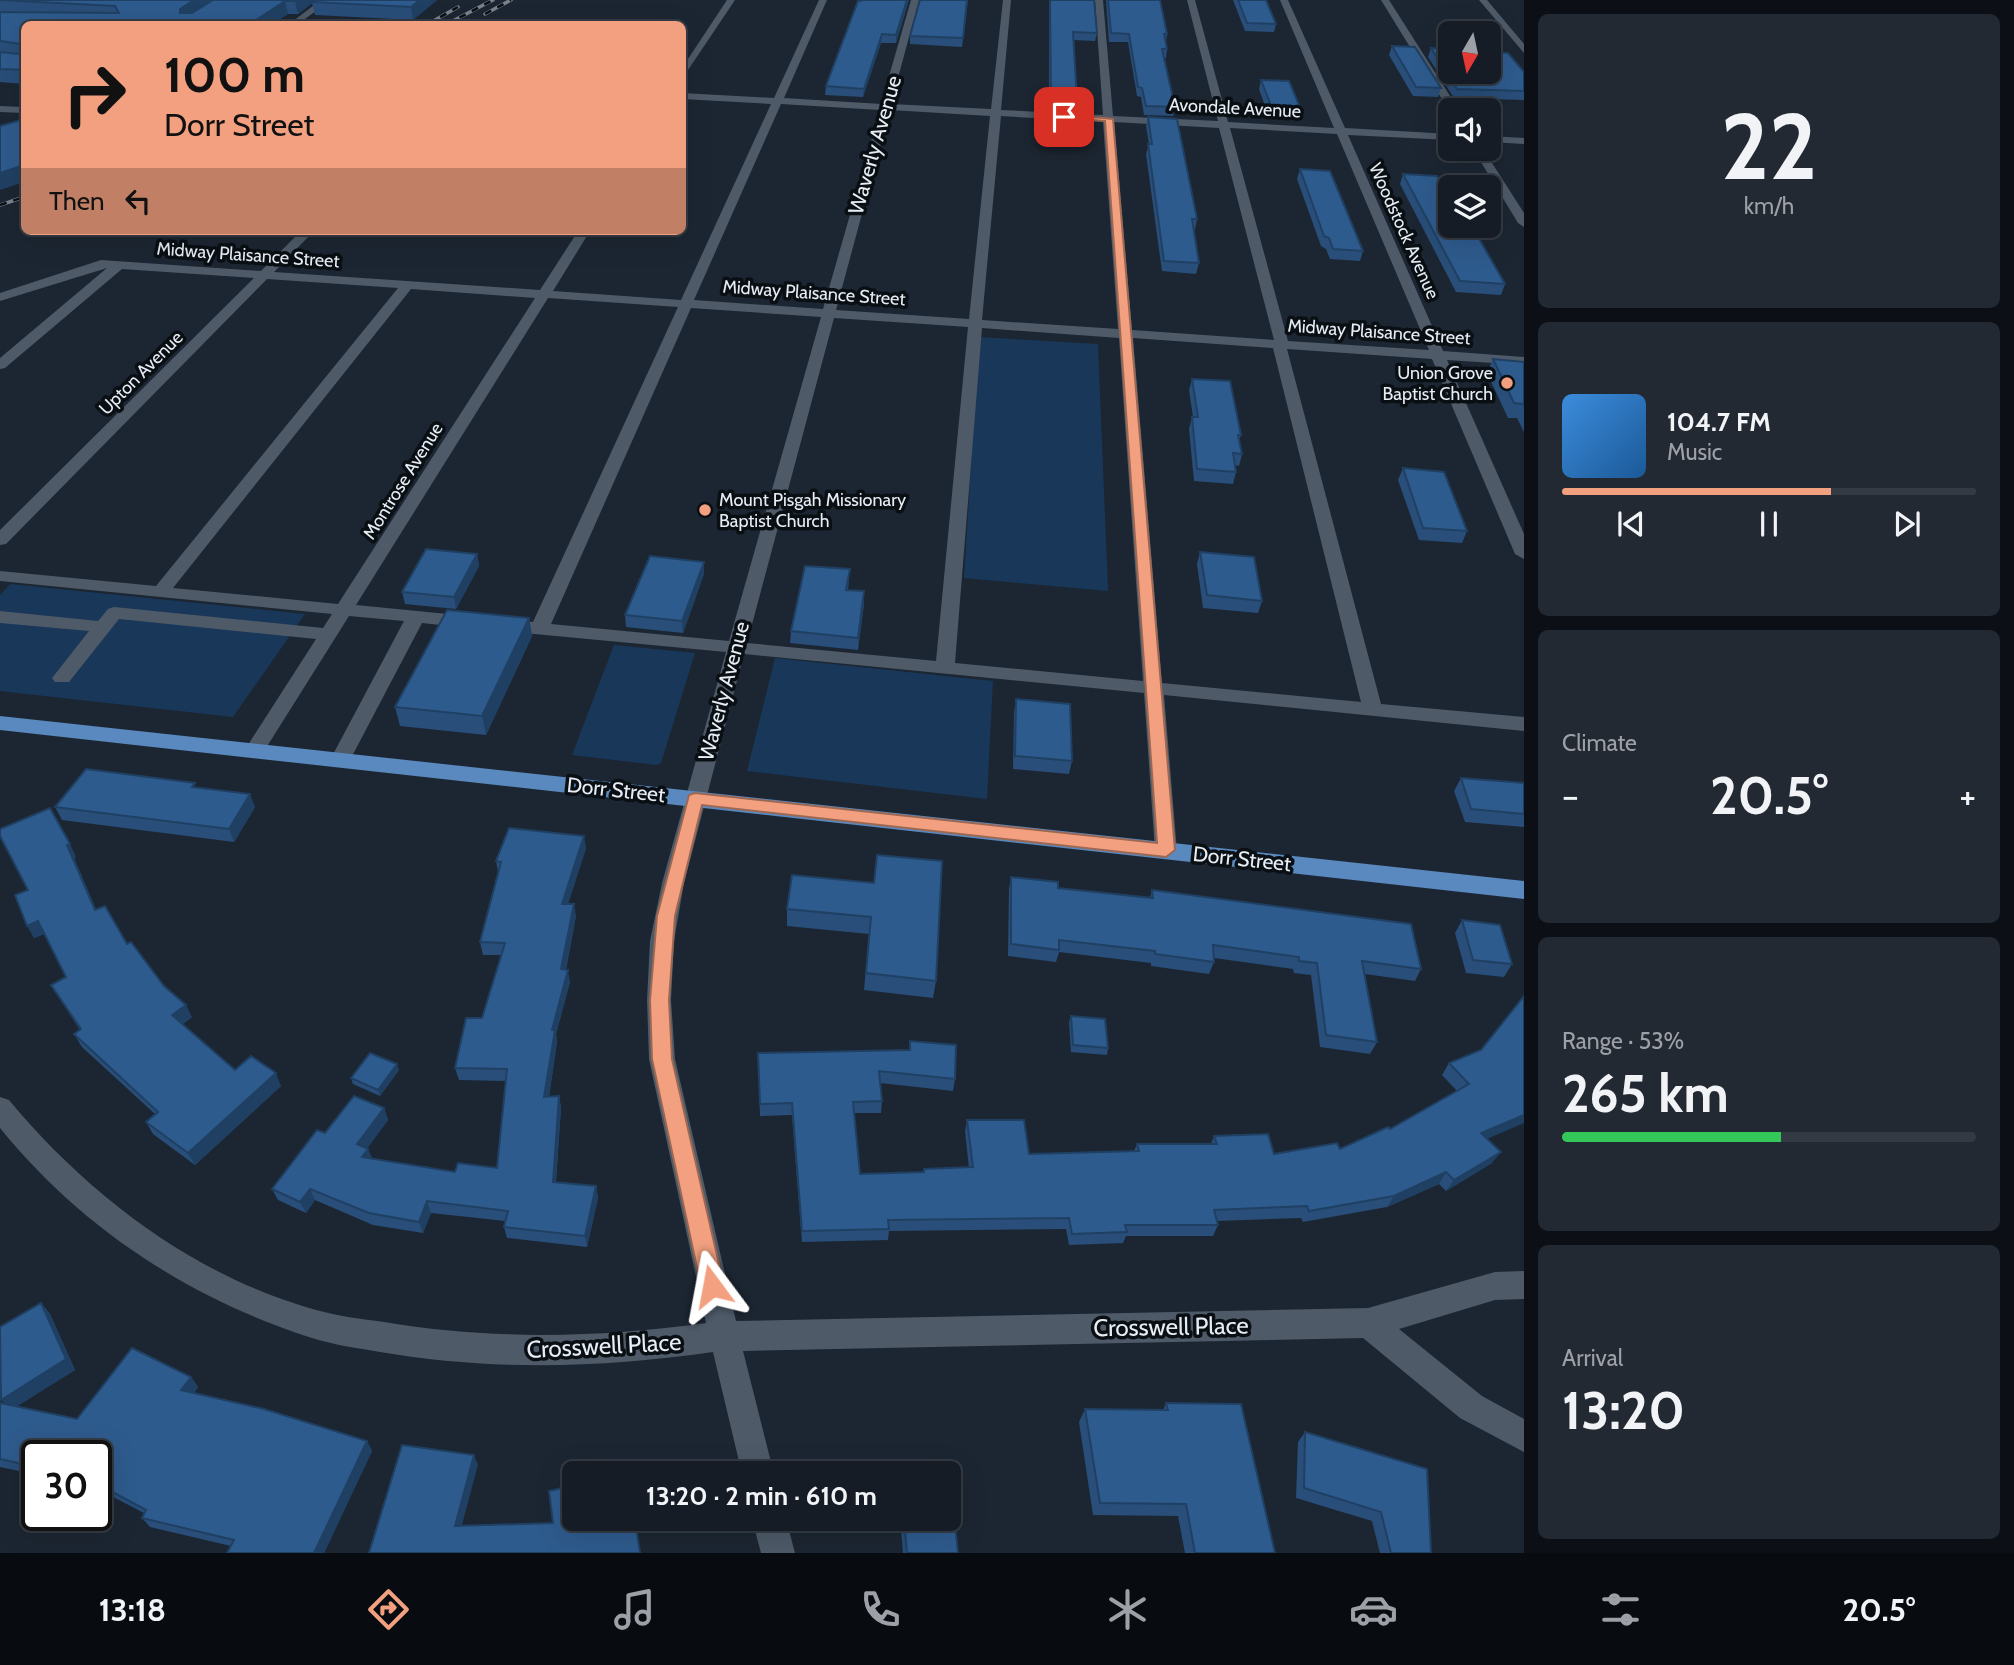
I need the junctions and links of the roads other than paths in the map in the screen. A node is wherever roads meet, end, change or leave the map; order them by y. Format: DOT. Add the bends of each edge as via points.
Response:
graph roads {
  1 [pos="327,0"];
  2 [pos="731,0"];
  3 [pos="823,0"];
  4 [pos="915,0"];
  5 [pos="1007,0"];
  6 [pos="1099,0"];
  7 [pos="1191,0"];
  8 [pos="1284,0"];
  9 [pos="1385,0"];
  10 [pos="1483,0"];
  11 [pos="297,21"];
  12 [pos="1524,50"];
  13 [pos="686,70"];
  14 [pos="686,96"];
  15 [pos="1446,98"];
  16 [pos="777,101"];
  17 [pos="886,106"];
  18 [pos="0,109"];
  19 [pos="21,110"];
  20 [pos="996,113"];
  21 [pos="1109,119"];
  22 [pos="1223,125"];
  23 [pos="1341,131"];
  24 [pos="1438,136"];
  25 [pos="1501,140"];
  26 [pos="1524,141"];
  27 [pos="1485,161"];
  28 [pos="1524,223"];
  29 [pos="304,235"];
  30 [pos="581,235"];
  31 [pos="120,265"];
  32 [pos="266,275"];
  33 [pos="407,285"];
  34 [pos="544,294"];
  35 [pos="0,297"];
  36 [pos="684,304"];
  37 [pos="828,314"];
  38 [pos="975,324"];
  39 [pos="1125,334"];
  40 [pos="1281,345"];
  41 [pos="1439,355"];
  42 [pos="1524,361"];
  43 [pos="0,365"];
  44 [pos="0,540"];
  45 [pos="1524,554"];
  46 [pos="0,576"];
  47 [pos="160,592"];
  48 [pos="344,610"];
  49 [pos="0,617"];
  50 [pos="416,617"];
  51 [pos="102,627"];
  52 [pos="540,628"];
  53 [pos="328,634"];
  54 [pos="737,646"];
  55 [pos="946,667"];
  56 [pos="62,678"];
  57 [pos="1153,689"];
  58 [pos="1373,710"];
  59 [pos="0,723"];
  60 [pos="1524,724"];
  61 [pos="254,751"];
  62 [pos="341,760"];
  63 [pos="695,799"];
  64 [pos="1166,850"];
  65 [pos="1524,890"];
  66 [pos="0,1108"];
  67 [pos="1524,1285"];
  68 [pos="1368,1323"];
  69 [pos="724,1336"];
  70 [pos="1524,1436"];
  71 [pos="755,1461"];
  72 [pos="772,1531"];
  73 [pos="778,1553"];
  1 -- 11 [label="street"];
  2 -- 13 [label="street"];
  3 -- 16 [label="street"];
  4 -- 17 [label="street, Waverly Avenue"];
  5 -- 20 [label="street"];
  6 -- 21 [label="street"];
  7 -- 22 [label="street"];
  8 -- 23 [label="street, Woodstock Avenue"];
  9 -- 15 [label="street"];
  10 -- 12 [label="street"];
  14 -- 16 [label="street, Avondale Avenue"];
  16 -- 17 [label="street, Avondale Avenue"];
  16 -- 36 [label="street"];
  17 -- 20 [label="street, Avondale Avenue"];
  17 -- 37 [label="street, Waverly Avenue"];
  18 -- 19 [label="street"];
  20 -- 21 [label="street, Avondale Avenue"];
  20 -- 38 [label="street"];
  21 -- 22 [label="street, Avondale Avenue"];
  21 -- 39 [label="street"];
  22 -- 23 [label="street, Avondale Avenue"];
  22 -- 40 [label="street"];
  23 -- 24 [label="street, Avondale Avenue"];
  23 -- 41 [label="street, Woodstock Avenue"];
  25 -- 26 [label="street"];
  27 -- 28 [label="street"];
  29 -- 32 [label="street, Upton Avenue"];
  30 -- 34 [label="street, Montrose Avenue"];
  31 -- 32 [label="street, Midway Plaisance Street"];
  31 -- 35 [label="street, Midway Plaisance Street" via="101,264"];
  31 -- 43 [label="street"];
  32 -- 33 [label="street, Midway Plaisance Street"];
  32 -- 44 [label="street, Upton Avenue"];
  33 -- 34 [label="street, Midway Plaisance Street"];
  33 -- 47 [label="street"];
  34 -- 36 [label="street, Midway Plaisance Street"];
  34 -- 48 [label="street, Montrose Avenue"];
  36 -- 37 [label="street, Midway Plaisance Street"];
  36 -- 52 [label="street"];
  37 -- 38 [label="street, Midway Plaisance Street"];
  37 -- 54 [label="street, Waverly Avenue"];
  38 -- 39 [label="street, Midway Plaisance Street"];
  38 -- 55 [label="street"];
  39 -- 40 [label="street, Midway Plaisance Street"];
  39 -- 57 [label="street"];
  40 -- 41 [label="street, Midway Plaisance Street"];
  40 -- 58 [label="street"];
  41 -- 42 [label="street, Midway Plaisance Street"];
  41 -- 45 [label="street, Woodstock Avenue"];
  46 -- 47 [label="street"];
  47 -- 48 [label="street"];
  48 -- 50 [label="street"];
  48 -- 53 [label="street, Montrose Avenue"];
  49 -- 51 [label="street"];
  50 -- 52 [label="street"];
  50 -- 62 [label="street"];
  51 -- 53 [label="street" via="114,613"];
  51 -- 56 [label="street"];
  52 -- 54 [label="street"];
  53 -- 61 [label="street, Montrose Avenue"];
  54 -- 55 [label="street"];
  54 -- 63 [label="street, Waverly Avenue"];
  55 -- 57 [label="street"];
  57 -- 58 [label="street"];
  57 -- 64 [label="street"];
  58 -- 60 [label="street"];
  59 -- 61 [label="main road, Dorr Street"];
  61 -- 62 [label="main road, Dorr Street"];
  62 -- 63 [label="main road, Dorr Street"];
  63 -- 64 [label="main road, Dorr Street"];
  63 -- 69 [label="street, Waverly Avenue" via="662,941 662,1059"];
  64 -- 65 [label="main road, Dorr Street"];
  66 -- 69 [label="street, Crosswell Place" via="74,1190 121,1227 238,1296 315,1325 462,1348 530,1351 664,1346"];
  67 -- 68 [label="street, Crosswell Place" via="1494,1286"];
  68 -- 69 [label="street, Crosswell Place"];
  68 -- 70 [label="street" via="1471,1407"];
  69 -- 71 [label="street, Waverly Avenue"];
  72 -- 73 [label="street"];
}
